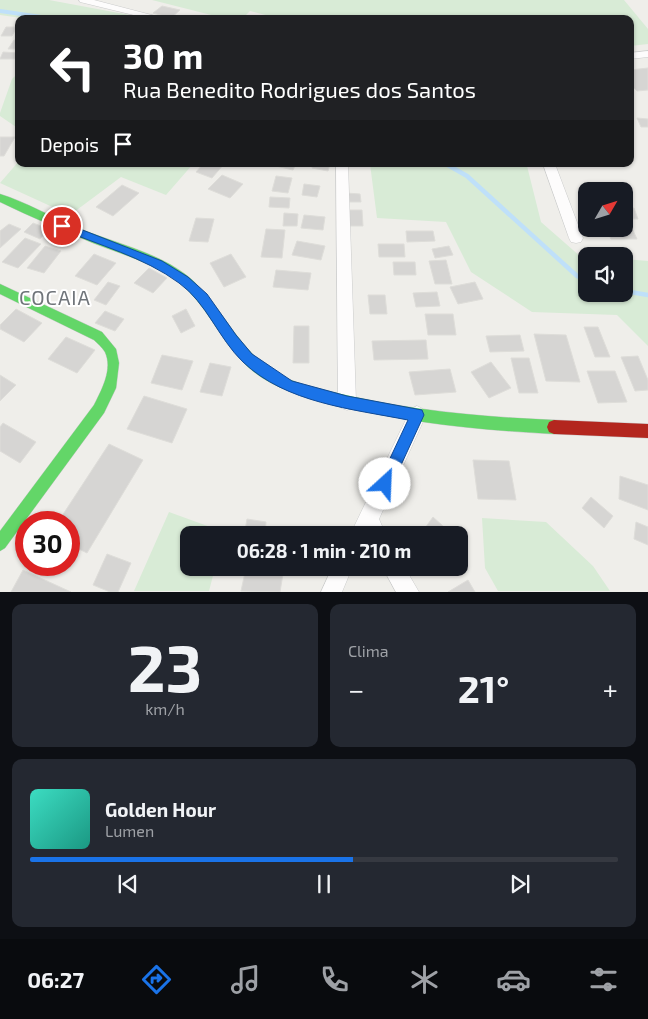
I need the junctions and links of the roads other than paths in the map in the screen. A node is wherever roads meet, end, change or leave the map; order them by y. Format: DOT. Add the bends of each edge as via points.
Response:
graph roads {
  1 [pos="83,0"];
  2 [pos="147,15"];
  3 [pos="648,54"];
  4 [pos="634,56"];
  5 [pos="342,167"];
  6 [pos="550,167"];
  7 [pos="0,198"];
  8 [pos="576,238"];
  9 [pos="0,289"];
  10 [pos="347,402"];
  11 [pos="417,415"];
  12 [pos="648,431"];
  13 [pos="370,526"];
  14 [pos="0,543"];
  15 [pos="338,576"];
  16 [pos="398,576"];
  17 [pos="331,592"];
  18 [pos="409,592"];
  1 -- 2 [label="street"];
  3 -- 4 [label="street"];
  5 -- 10 [label="street"];
  6 -- 8 [label="street"];
  7 -- 10 [label="street" via="158,264 203,297 242,352 270,376 290,386"];
  9 -- 14 [label="street" via="98,336 110,349 113,362 112,384 99,409"];
  10 -- 11 [label="street"];
  11 -- 12 [label="street" via="524,426"];
  11 -- 13 [label="street"];
  15 -- 17 [label="street"];
  16 -- 18 [label="street"];
}
